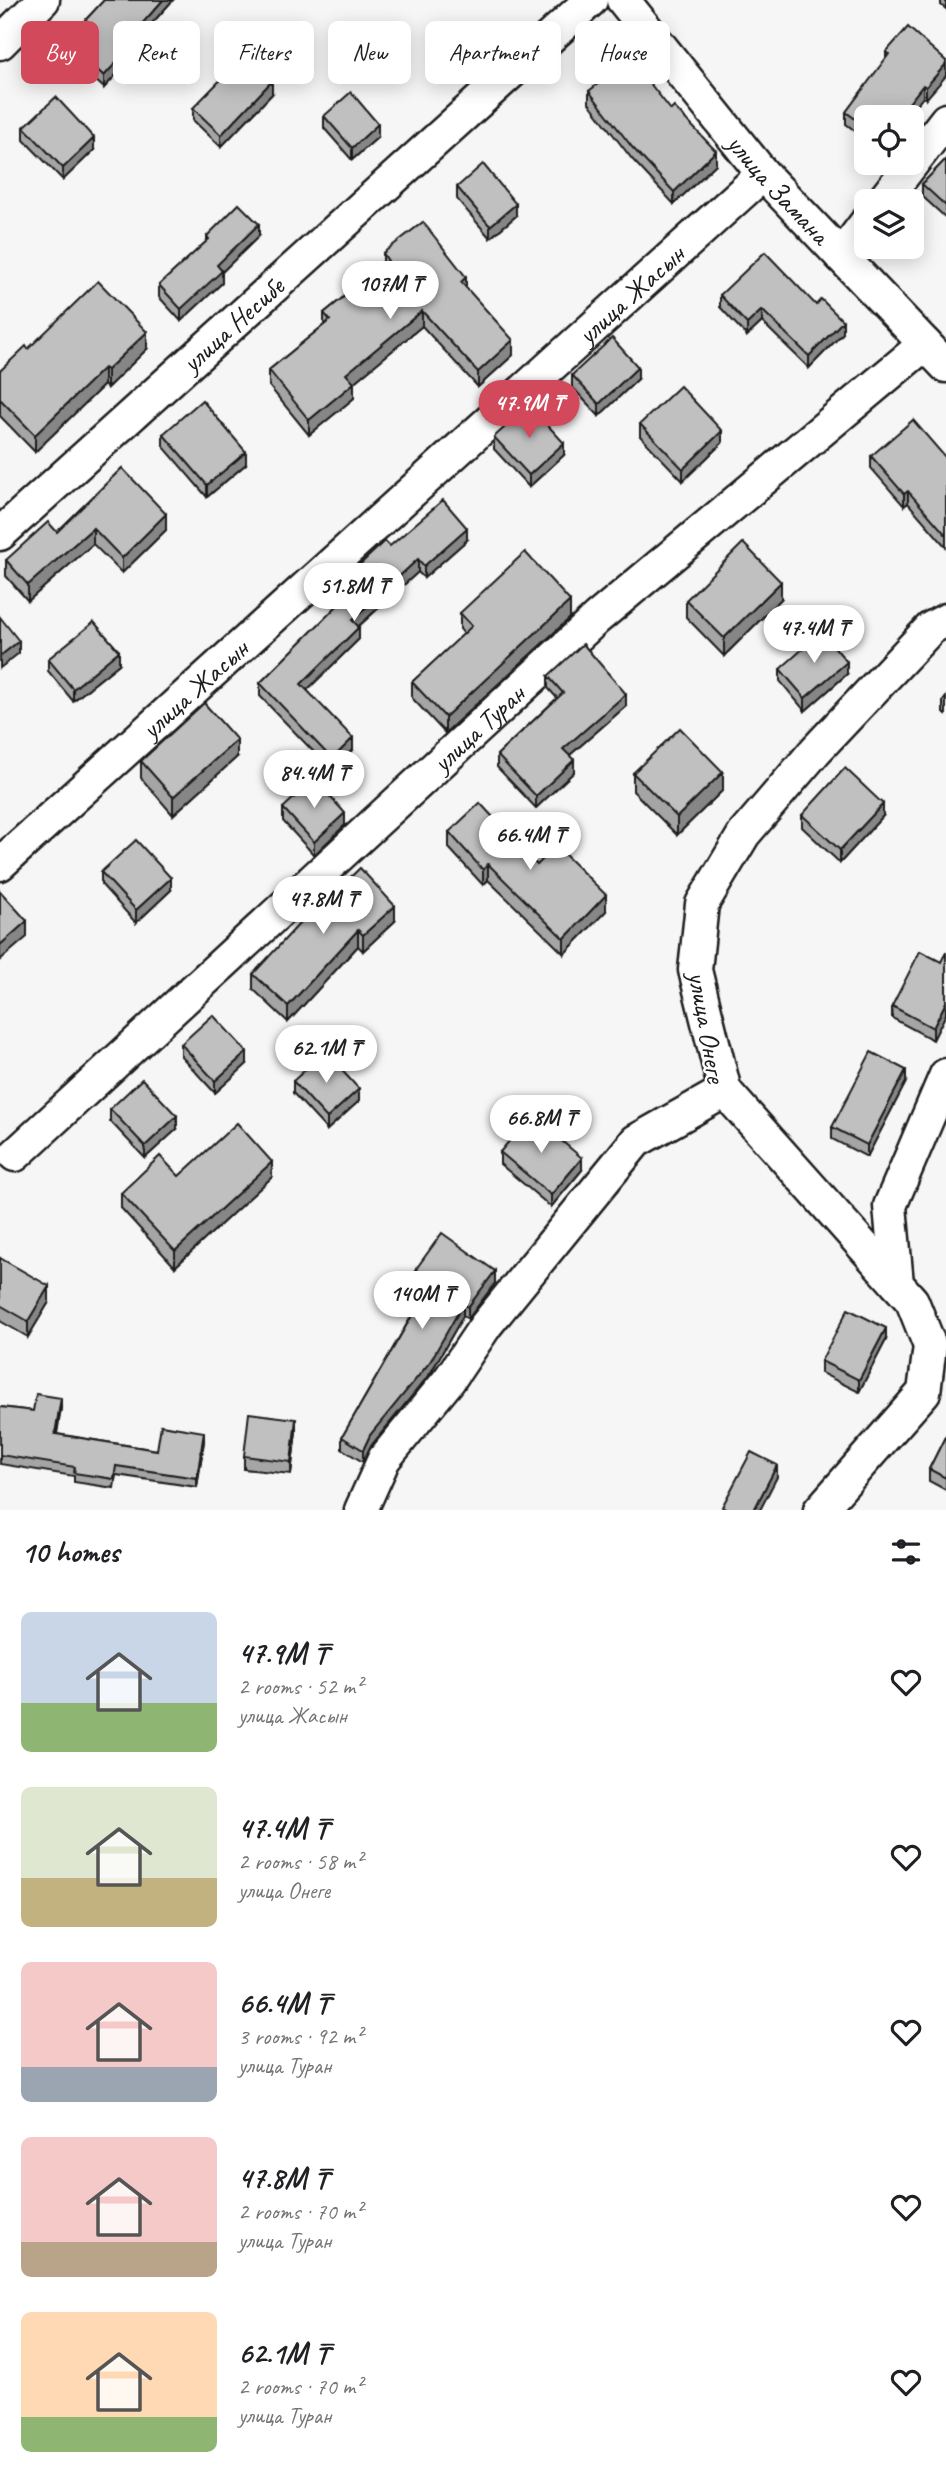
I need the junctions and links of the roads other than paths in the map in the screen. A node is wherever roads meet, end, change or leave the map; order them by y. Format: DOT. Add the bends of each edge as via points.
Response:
graph roads {
  1 [pos="43,0"];
  2 [pos="591,0"];
  3 [pos="623,0"];
  4 [pos="0,43"];
  5 [pos="946,120"];
  6 [pos="763,174"];
  7 [pos="892,189"];
  8 [pos="854,239"];
  9 [pos="841,256"];
  10 [pos="936,355"];
  11 [pos="0,534"];
  12 [pos="946,620"];
  13 [pos="0,864"];
  14 [pos="946,1075"];
  15 [pos="725,1091"];
  16 [pos="15,1155"];
  17 [pos="897,1284"];
  18 [pos="361,1510"];
  19 [pos="820,1510"];
  1 -- 4 [label="street"];
  2 -- 11 [label="street, улица Несибе"];
  3 -- 6 [label="street, улица Замана"];
  5 -- 7 [label="street"];
  6 -- 9 [label="street, улица Замана"];
  6 -- 13 [label="street, улица Жасын"];
  8 -- 9 [label="street"];
  9 -- 10 [label="street, улица Замана"];
  10 -- 16 [label="street, улица Туран" via="597,618"];
  12 -- 15 [label="street, улица Онеге" via="931,628 816,750 744,834 702,904 695,970"];
  14 -- 17 [label="street" via="890,1206"];
  15 -- 17 [label="street"];
  15 -- 18 [label="street, улица Онеге" via="636,1141 486,1325 449,1380 384,1460"];
  17 -- 19 [label="street" via="912,1301 930,1346 924,1392"];
}
